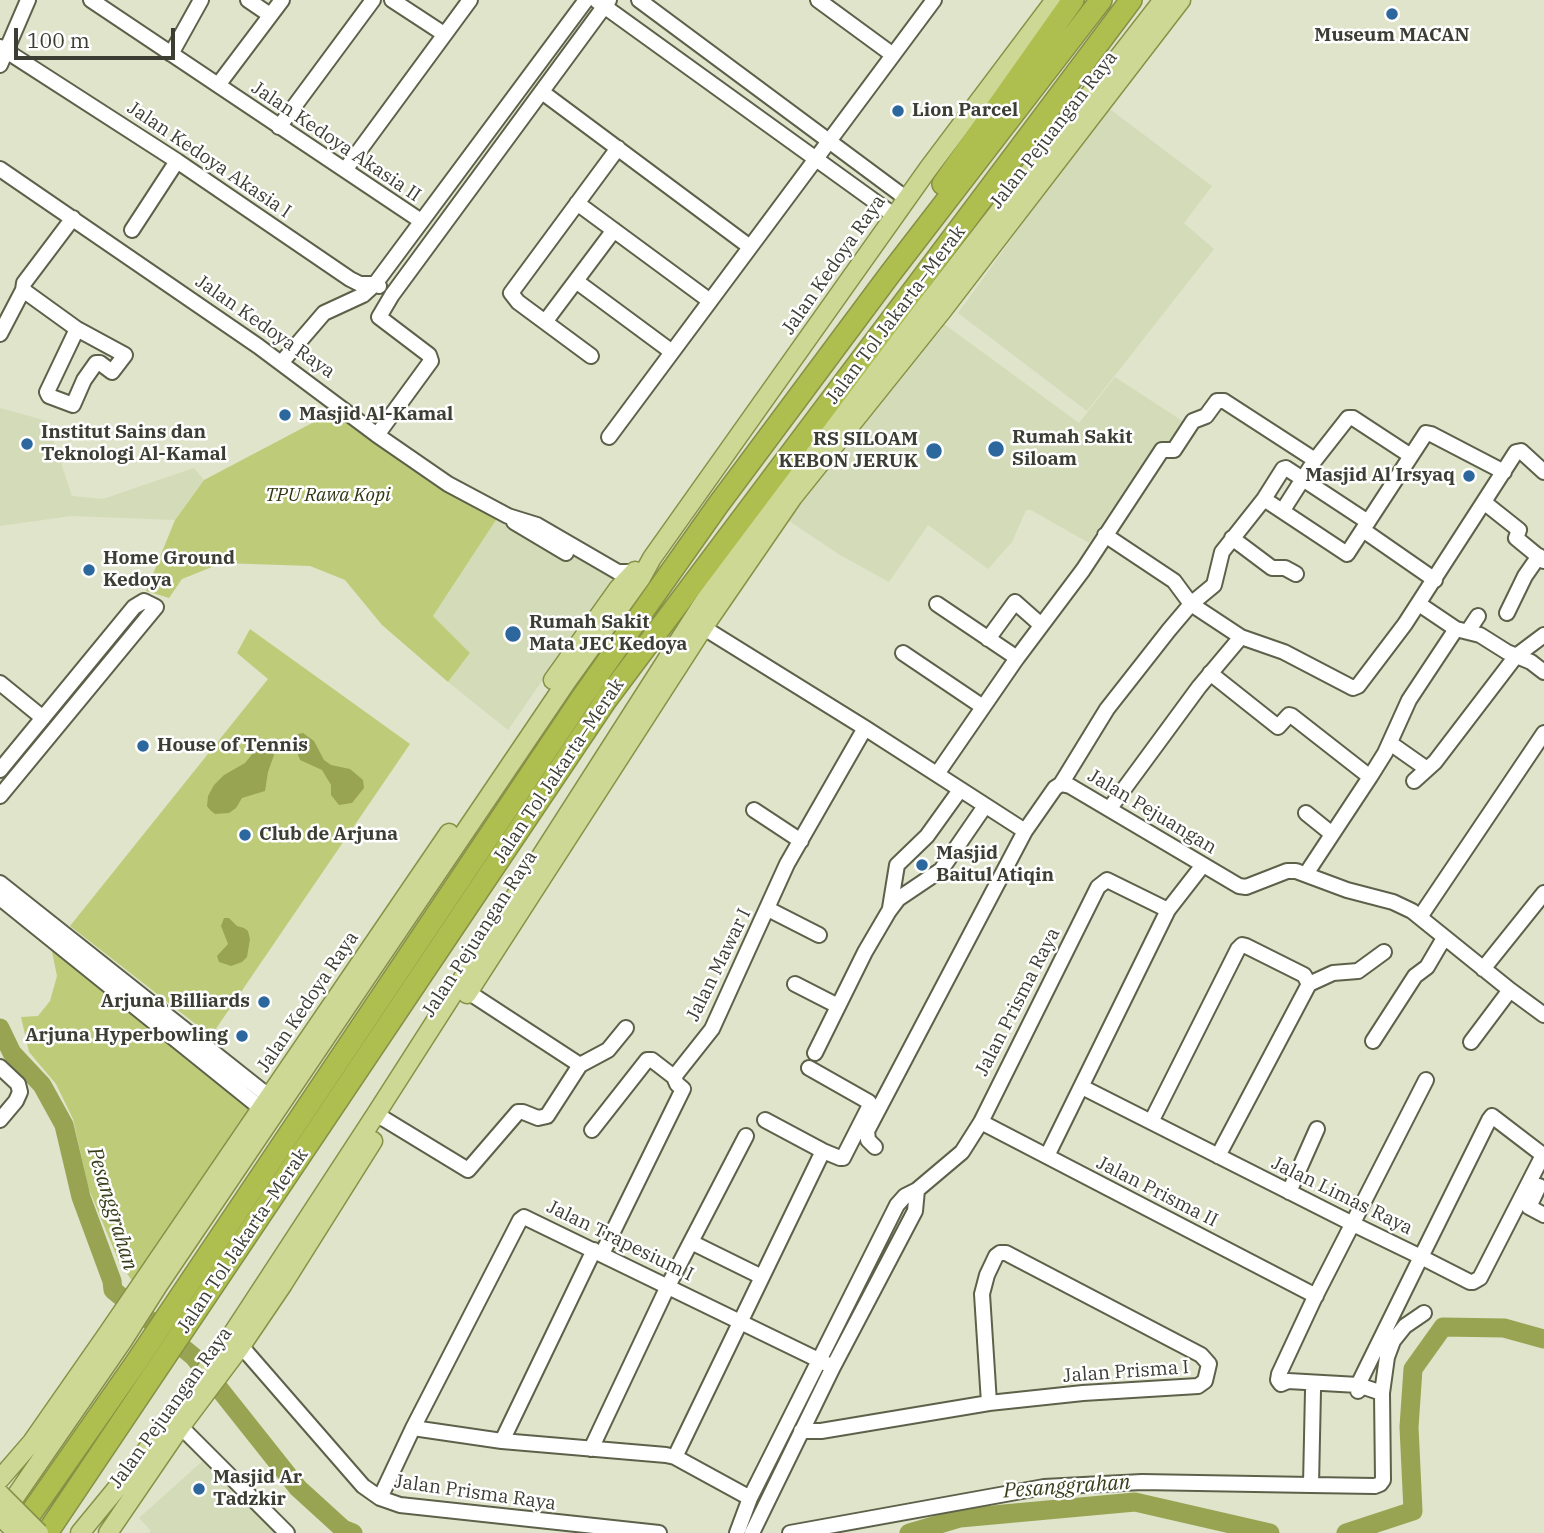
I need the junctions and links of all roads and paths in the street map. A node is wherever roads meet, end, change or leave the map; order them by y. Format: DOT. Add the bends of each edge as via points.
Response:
graph roads {
  1 [pos="28,0"];
  2 [pos="91,0"];
  3 [pos="201,0"];
  4 [pos="248,0"];
  5 [pos="282,0"];
  6 [pos="373,0"];
  7 [pos="392,0"];
  8 [pos="470,0"];
  9 [pos="586,0"];
  10 [pos="639,0"];
  11 [pos="818,0"];
  12 [pos="934,0"];
  13 [pos="1055,0"];
  14 [pos="1073,0"];
  15 [pos="1093,0"];
  16 [pos="1101,0"];
  17 [pos="1131,0"];
  18 [pos="1147,0"];
  19 [pos="1163,0"];
  20 [pos="1181,0"];
  21 [pos="603,2"];
  22 [pos="108,5"];
  23 [pos="270,15"];
  24 [pos="444,34"];
  25 [pos="4,48"];
  26 [pos="171,54"];
  27 [pos="893,55"];
  28 [pos="0,65"];
  29 [pos="1053,65"];
  30 [pos="218,85"];
  31 [pos="542,92"];
  32 [pos="1048,111"];
  33 [pos="279,127"];
  34 [pos="829,142"];
  35 [pos="618,149"];
  36 [pos="816,159"];
  37 [pos="177,161"];
  38 [pos="0,169"];
  39 [pos="345,170"];
  40 [pos="907,199"];
  41 [pos="578,203"];
  42 [pos="895,216"];
  43 [pos="73,218"];
  44 [pos="421,221"];
  45 [pos="132,230"];
  46 [pos="614,230"];
  47 [pos="750,247"];
  48 [pos="890,274"];
  49 [pos="576,281"];
  50 [pos="375,284"];
  51 [pos="23,290"];
  52 [pos="392,295"];
  53 [pos="710,302"];
  54 [pos="545,322"];
  55 [pos="77,329"];
  56 [pos="0,334"];
  57 [pos="672,352"];
  58 [pos="591,356"];
  59 [pos="281,363"];
  60 [pos="377,435"];
  61 [pos="609,437"];
  62 [pos="1411,456"];
  63 [pos="1315,460"];
  64 [pos="1504,472"];
  65 [pos="1544,472"];
  66 [pos="1302,480"];
  67 [pos="1264,499"];
  68 [pos="1485,503"];
  69 [pos="1283,510"];
  70 [pos="508,516"];
  71 [pos="1366,526"];
  72 [pos="1105,535"];
  73 [pos="1232,538"];
  74 [pos="652,558"];
  75 [pos="1541,559"];
  76 [pos="634,572"];
  77 [pos="1296,575"];
  78 [pos="1435,580"];
  79 [pos="620,587"];
  80 [pos="937,604"];
  81 [pos="1191,604"];
  82 [pos="1419,604"];
  83 [pos="1507,613"];
  84 [pos="1479,616"];
  85 [pos="698,624"];
  86 [pos="1041,625"];
  87 [pos="1462,630"];
  88 [pos="1544,635"];
  89 [pos="1241,636"];
  90 [pos="988,639"];
  91 [pos="903,653"];
  92 [pos="1516,656"];
  93 [pos="1017,657"];
  94 [pos="1544,672"];
  95 [pos="1210,673"];
  96 [pos="0,683"];
  97 [pos="983,707"];
  98 [pos="43,718"];
  99 [pos="865,728"];
  100 [pos="1544,733"];
  101 [pos="1390,743"];
  102 [pos="1427,769"];
  103 [pos="0,770"];
  104 [pos="937,774"];
  105 [pos="1370,777"];
  106 [pos="1414,780"];
  107 [pos="1061,784"];
  108 [pos="960,790"];
  109 [pos="0,796"];
  110 [pos="985,806"];
  111 [pos="1110,808"];
  112 [pos="754,810"];
  113 [pos="1306,813"];
  114 [pos="1025,831"];
  115 [pos="1332,834"];
  116 [pos="801,841"];
  117 [pos="1203,865"];
  118 [pos="1306,874"];
  119 [pos="0,883"];
  120 [pos="1544,894"];
  121 [pos="0,898"];
  122 [pos="768,909"];
  123 [pos="1168,910"];
  124 [pos="889,911"];
  125 [pos="1420,917"];
  126 [pos="818,935"];
  127 [pos="1444,938"];
  128 [pos="1384,952"];
  129 [pos="1483,969"];
  130 [pos="795,984"];
  131 [pos="1309,984"];
  132 [pos="463,989"];
  133 [pos="1510,990"];
  134 [pos="838,1006"];
  135 [pos="1544,1015"];
  136 [pos="626,1028"];
  137 [pos="1373,1041"];
  138 [pos="1471,1042"];
  139 [pos="815,1053"];
  140 [pos="580,1065"];
  141 [pos="0,1067"];
  142 [pos="809,1068"];
  143 [pos="674,1077"];
  144 [pos="1426,1080"];
  145 [pos="1082,1087"];
  146 [pos="270,1107"];
  147 [pos="381,1117"];
  148 [pos="0,1119"];
  149 [pos="765,1120"];
  150 [pos="981,1122"];
  151 [pos="1151,1122"];
  152 [pos="1317,1129"];
  153 [pos="592,1130"];
  154 [pos="746,1136"];
  155 [pos="875,1147"];
  156 [pos="824,1152"];
  157 [pos="1047,1156"];
  158 [pos="1218,1156"];
  159 [pos="1539,1175"];
  160 [pos="917,1190"];
  161 [pos="1289,1192"];
  162 [pos="1544,1215"];
  163 [pos="1351,1223"];
  164 [pos="691,1242"];
  165 [pos="598,1252"];
  166 [pos="1421,1257"];
  167 [pos="762,1277"];
  168 [pos="668,1286"];
  169 [pos="1316,1296"];
  170 [pos="189,1303"];
  171 [pos="1424,1313"];
  172 [pos="741,1320"];
  173 [pos="115,1338"];
  174 [pos="236,1341"];
  175 [pos="819,1360"];
  176 [pos="833,1367"];
  177 [pos="1281,1384"];
  178 [pos="1359,1388"];
  179 [pos="1313,1390"];
  180 [pos="1382,1393"];
  181 [pos="989,1404"];
  182 [pos="176,1421"];
  183 [pos="413,1429"];
  184 [pos="801,1431"];
  185 [pos="502,1441"];
  186 [pos="592,1449"];
  187 [pos="7,1457"];
  188 [pos="675,1457"];
  189 [pos="0,1479"];
  190 [pos="25,1484"];
  191 [pos="1311,1485"];
  192 [pos="0,1494"];
  193 [pos="750,1497"];
  194 [pos="380,1498"];
  195 [pos="0,1517"];
  196 [pos="88,1530"];
  197 [pos="17,1533"];
  198 [pos="39,1533"];
  199 [pos="47,1533"];
  200 [pos="108,1533"];
  201 [pos="287,1533"];
  202 [pos="659,1533"];
  203 [pos="737,1533"];
  204 [pos="752,1533"];
  205 [pos="790,1533"];
  1 -- 25 [label="street"];
  2 -- 22 [label="street, Jalan Kedoya Akasia II"];
  3 -- 26 [label="street"];
  4 -- 23 [label="street"];
  5 -- 23 [label="street"];
  6 -- 33 [label="street"];
  7 -- 24 [label="street"];
  8 -- 24 [label="street"];
  9 -- 44 [label="street"];
  10 -- 34 [label="street"];
  11 -- 27 [label="street"];
  12 -- 27 [label="street"];
  13 -- 40 [label="main road, Jalan Kedoya Raya"];
  14 -- 48 [label="highway" via="920,217"];
  15 -- 29 [label="highway"];
  16 -- 29 [label="highway, Jalan Tol Jakarta–Merak"];
  17 -- 32 [label="highway, Jalan Tol Jakarta–Merak"];
  18 -- 32 [label="highway" via="1080,82"];
  19 -- 85 [label="main road, Jalan Pejuangan Raya" via="783,490"];
  20 -- 85 [label="main road, Jalan Pejuangan Raya"];
  21 -- 31 [label="street"];
  21 -- 36 [label="street"];
  22 -- 26 [label="street, Jalan Kedoya Akasia II"];
  23 -- 30 [label="street"];
  24 -- 39 [label="street"];
  25 -- 28 [label="street"];
  25 -- 37 [label="street, Jalan Kedoya Akasia I"];
  26 -- 30 [label="street, Jalan Kedoya Akasia II"];
  27 -- 34 [label="street"];
  29 -- 48 [label="highway, Jalan Tol Jakarta–Merak"];
  30 -- 33 [label="street, Jalan Kedoya Akasia II"];
  31 -- 35 [label="street"];
  31 -- 52 [label="street"];
  32 -- 170 [label="highway, Jalan Tol Jakarta–Merak" via="606,701"];
  33 -- 39 [label="street, Jalan Kedoya Akasia II"];
  34 -- 36 [label="street"];
  34 -- 40 [label="street"];
  35 -- 41 [label="street"];
  35 -- 47 [label="street"];
  36 -- 42 [label="street"];
  36 -- 47 [label="street"];
  37 -- 45 [label="street"];
  37 -- 50 [label="street, Jalan Kedoya Akasia I" via="350,278 360,284"];
  38 -- 43 [label="street, Jalan Kedoya Raya"];
  39 -- 44 [label="street, Jalan Kedoya Akasia II"];
  40 -- 42 [label="main road, Jalan Kedoya Raya"];
  41 -- 46 [label="street"];
  41 -- 54 [label="street" via="511,293"];
  42 -- 74 [label="main road, Jalan Kedoya Raya"];
  43 -- 51 [label="street"];
  43 -- 59 [label="street, Jalan Kedoya Raya"];
  44 -- 50 [label="street"];
  46 -- 49 [label="street"];
  46 -- 53 [label="street"];
  47 -- 53 [label="street"];
  48 -- 170 [label="highway, Jalan Tol Jakarta–Merak" via="581,699"];
  49 -- 54 [label="street"];
  49 -- 57 [label="street"];
  50 -- 52 [label="street, Jalan Kedoya Akasia I"];
  50 -- 59 [label="street" via="363,295 324,313"];
  51 -- 55 [label="street"];
  51 -- 56 [label="street"];
  52 -- 60 [label="street" via="379,319 431,361"];
  53 -- 57 [label="street"];
  54 -- 58 [label="street"];
  55 -- 55 [label="street" via="47,392 73,405 96,363 112,372 125,355"];
  57 -- 61 [label="street"];
  59 -- 60 [label="street, Jalan Kedoya Raya"];
  60 -- 70 [label="street, Jalan Kedoya Raya" via="449,484"];
  62 -- 63 [label="street" via="1348,418"];
  62 -- 64 [label="street" via="1424,435 1431,433"];
  62 -- 71 [label="street"];
  63 -- 66 [label="street"];
  63 -- 72 [label="street" via="1224,401 1217,401 1206,416 1193,421 1174,450 1162,450"];
  64 -- 65 [label="street" via="1518,450"];
  64 -- 68 [label="street"];
  66 -- 67 [label="street" via="1283,469"];
  66 -- 69 [label="street"];
  66 -- 71 [label="street"];
  67 -- 69 [label="street"];
  67 -- 73 [label="street"];
  68 -- 75 [label="street" via="1519,530 1516,538"];
  68 -- 78 [label="street"];
  69 -- 71 [label="street" via="1344,553"];
  70 -- 76 [label="street, Jalan Kedoya Raya" via="537,525 618,572"];
  70 -- 79 [label="street, Jalan Kedoya Raya" via="531,534 611,577"];
  71 -- 78 [label="street"];
  72 -- 81 [label="street" via="1174,581"];
  72 -- 86 [label="street"];
  73 -- 77 [label="street" via="1272,568 1285,568"];
  73 -- 81 [label="street" via="1222,552 1214,585"];
  74 -- 76 [label="main road, Jalan Kedoya Raya"];
  74 -- 146 [label="main road, Jalan Kedoya Raya"];
  75 -- 83 [label="street" via="1525,576"];
  76 -- 79 [label="main road, Jalan Kedoya Raya"];
  78 -- 82 [label="street"];
  79 -- 146 [label="main road, Jalan Kedoya Raya" via="557,674"];
  80 -- 90 [label="street"];
  81 -- 89 [label="street"];
  81 -- 107 [label="street" via="1107,709"];
  82 -- 87 [label="street"];
  82 -- 89 [label="street" via="1367,676 1353,688 1284,652"];
  84 -- 87 [label="street"];
  85 -- 99 [label="street"];
  85 -- 132 [label="main road, Jalan Pejuangan Raya"];
  86 -- 90 [label="street" via="1015,602"];
  86 -- 93 [label="street"];
  87 -- 92 [label="street"];
  87 -- 101 [label="street" via="1409,700"];
  88 -- 92 [label="street"];
  89 -- 95 [label="street"];
  90 -- 93 [label="street"];
  91 -- 97 [label="street"];
  92 -- 94 [label="street"];
  92 -- 102 [label="street"];
  93 -- 97 [label="street"];
  95 -- 105 [label="street" via="1278,727 1292,716"];
  95 -- 111 [label="street"];
  96 -- 98 [label="street"];
  97 -- 104 [label="street"];
  98 -- 103 [label="street"];
  98 -- 109 [label="street" via="134,607 144,601 156,607"];
  99 -- 104 [label="street"];
  99 -- 116 [label="street, Jalan Mawar I"];
  100 -- 125 [label="street"];
  101 -- 102 [label="street"];
  101 -- 105 [label="street"];
  102 -- 106 [label="street"];
  104 -- 108 [label="street"];
  105 -- 115 [label="street"];
  107 -- 111 [label="street, Jalan Pejuangan"];
  107 -- 114 [label="street, Jalan Pejuangan"];
  108 -- 110 [label="street"];
  108 -- 124 [label="street" via="927,836 897,865"];
  110 -- 114 [label="street"];
  110 -- 124 [label="street" via="945,865 898,899"];
  111 -- 117 [label="street, Jalan Pejuangan"];
  112 -- 116 [label="street"];
  113 -- 115 [label="street"];
  114 -- 155 [label="street, Jalan Pejuangan" via="867,1130"];
  115 -- 118 [label="street"];
  116 -- 122 [label="street, Jalan Mawar I"];
  117 -- 118 [label="street, Jalan Pejuangan" via="1246,887 1287,871"];
  117 -- 123 [label="street"];
  118 -- 125 [label="street, Jalan Pejuangan" via="1393,902"];
  119 -- 146 [label="street"];
  120 -- 129 [label="street"];
  121 -- 146 [label="street"];
  122 -- 126 [label="street"];
  122 -- 143 [label="street, Jalan Mawar I" via="712,1029"];
  123 -- 145 [label="street"];
  123 -- 150 [label="street, Jalan Prisma Raya" via="1107,880 1102,882"];
  124 -- 134 [label="street"];
  125 -- 127 [label="street, Jalan Pejuangan"];
  127 -- 129 [label="street, Jalan Pejuangan"];
  127 -- 137 [label="street"];
  128 -- 131 [label="street" via="1359,971 1333,973"];
  129 -- 133 [label="street, Jalan Pejuangan"];
  130 -- 134 [label="street"];
  131 -- 151 [label="street" via="1304,975 1242,945"];
  131 -- 158 [label="street"];
  132 -- 140 [label="street"];
  132 -- 147 [label="main road, Jalan Pejuangan Raya"];
  133 -- 135 [label="street, Jalan Pejuangan"];
  133 -- 138 [label="street"];
  134 -- 139 [label="street"];
  136 -- 140 [label="street" via="608,1050"];
  140 -- 147 [label="street" via="547,1116 518,1112 468,1170"];
  141 -- 148 [label="street" via="20,1092"];
  142 -- 156 [label="street" via="868,1099 870,1105 843,1158"];
  143 -- 153 [label="street" via="647,1060"];
  143 -- 165 [label="street" via="683,1089"];
  144 -- 163 [label="street"];
  145 -- 151 [label="street, Jalan Limas Raya"];
  145 -- 157 [label="street"];
  146 -- 173 [label="main road, Jalan Kedoya Raya"];
  147 -- 174 [label="main road, Jalan Pejuangan Raya" via="283,1284"];
  149 -- 156 [label="street"];
  150 -- 157 [label="street, Jalan Prisma II"];
  150 -- 160 [label="street, Jalan Prisma Raya" via="962,1152"];
  151 -- 158 [label="street, Jalan Limas Raya"];
  152 -- 161 [label="street"];
  154 -- 164 [label="street"];
  156 -- 167 [label="street"];
  157 -- 169 [label="street, Jalan Prisma II"];
  158 -- 161 [label="street, Jalan Limas Raya"];
  159 -- 162 [label="street" via="1528,1208"];
  159 -- 166 [label="street, Jalan Limas Raya" via="1477,1281 1470,1282"];
  159 -- 166 [label="street" via="1543,1155 1492,1116"];
  160 -- 175 [label="street, Jalan Prisma Raya" via="897,1205"];
  160 -- 176 [label="street" via="915,1211"];
  161 -- 163 [label="street, Jalan Limas Raya"];
  163 -- 166 [label="street, Jalan Limas Raya"];
  163 -- 169 [label="street"];
  164 -- 167 [label="street"];
  164 -- 168 [label="street"];
  165 -- 168 [label="street, Jalan Trapesium I"];
  165 -- 183 [label="street, Jalan Trapesium I" via="527,1217 520,1220"];
  165 -- 185 [label="street"];
  166 -- 178 [label="street"];
  167 -- 172 [label="street"];
  168 -- 172 [label="street, Jalan Trapesium I"];
  168 -- 186 [label="street"];
  169 -- 177 [label="street" via="1279,1374"];
  170 -- 197 [label="highway, Jalan Tol Jakarta–Merak" via="135,1364"];
  170 -- 199 [label="highway, Jalan Tol Jakarta–Merak" via="151,1379"];
  171 -- 180 [label="street" via="1393,1340"];
  172 -- 175 [label="street, Jalan Trapesium I"];
  172 -- 188 [label="street"];
  173 -- 187 [label="main road, Jalan Kedoya Raya" via="32,1442"];
  173 -- 190 [label="main road, Jalan Kedoya Raya" via="75,1411"];
  174 -- 182 [label="main road, Jalan Pejuangan Raya"];
  174 -- 194 [label="street, Jalan Prisma Raya" via="363,1486"];
  175 -- 176 [label="street, Jalan Trapesium I"];
  175 -- 193 [label="street, Jalan Prisma Raya"];
  176 -- 184 [label="street"];
  177 -- 178 [label="street"];
  177 -- 179 [label="street"];
  178 -- 179 [label="street"];
  178 -- 180 [label="street"];
  179 -- 191 [label="street"];
  180 -- 191 [label="street" via="1383,1480 1376,1486"];
  181 -- 181 [label="street, Jalan Prisma I" via="982,1294 996,1256 1006,1253 1201,1355 1209,1364 1205,1381 1198,1386"];
  181 -- 184 [label="street, Jalan Prisma I"];
  182 -- 196 [label="main road, Jalan Pejuangan Raya" via="131,1471"];
  182 -- 200 [label="main road, Jalan Pejuangan Raya"];
  182 -- 201 [label="street"];
  183 -- 185 [label="street"];
  183 -- 194 [label="street, Jalan Trapesium I"];
  184 -- 204 [label="street"];
  185 -- 186 [label="street"];
  186 -- 188 [label="street"];
  187 -- 189 [label="main road, Jalan Kedoya Raya"];
  187 -- 190 [label="main road" via="23,1474"];
  188 -- 193 [label="street"];
  190 -- 195 [label="main road, Jalan Kedoya Raya"];
  191 -- 205 [label="street" via="1142,1482 1044,1487"];
  192 -- 198 [label="main road, bridge"];
  193 -- 203 [label="street, Jalan Prisma Raya"];
  194 -- 202 [label="street, Jalan Prisma Raya" via="400,1506"];
  195 -- 197 [label="main road, bridge"];
}
